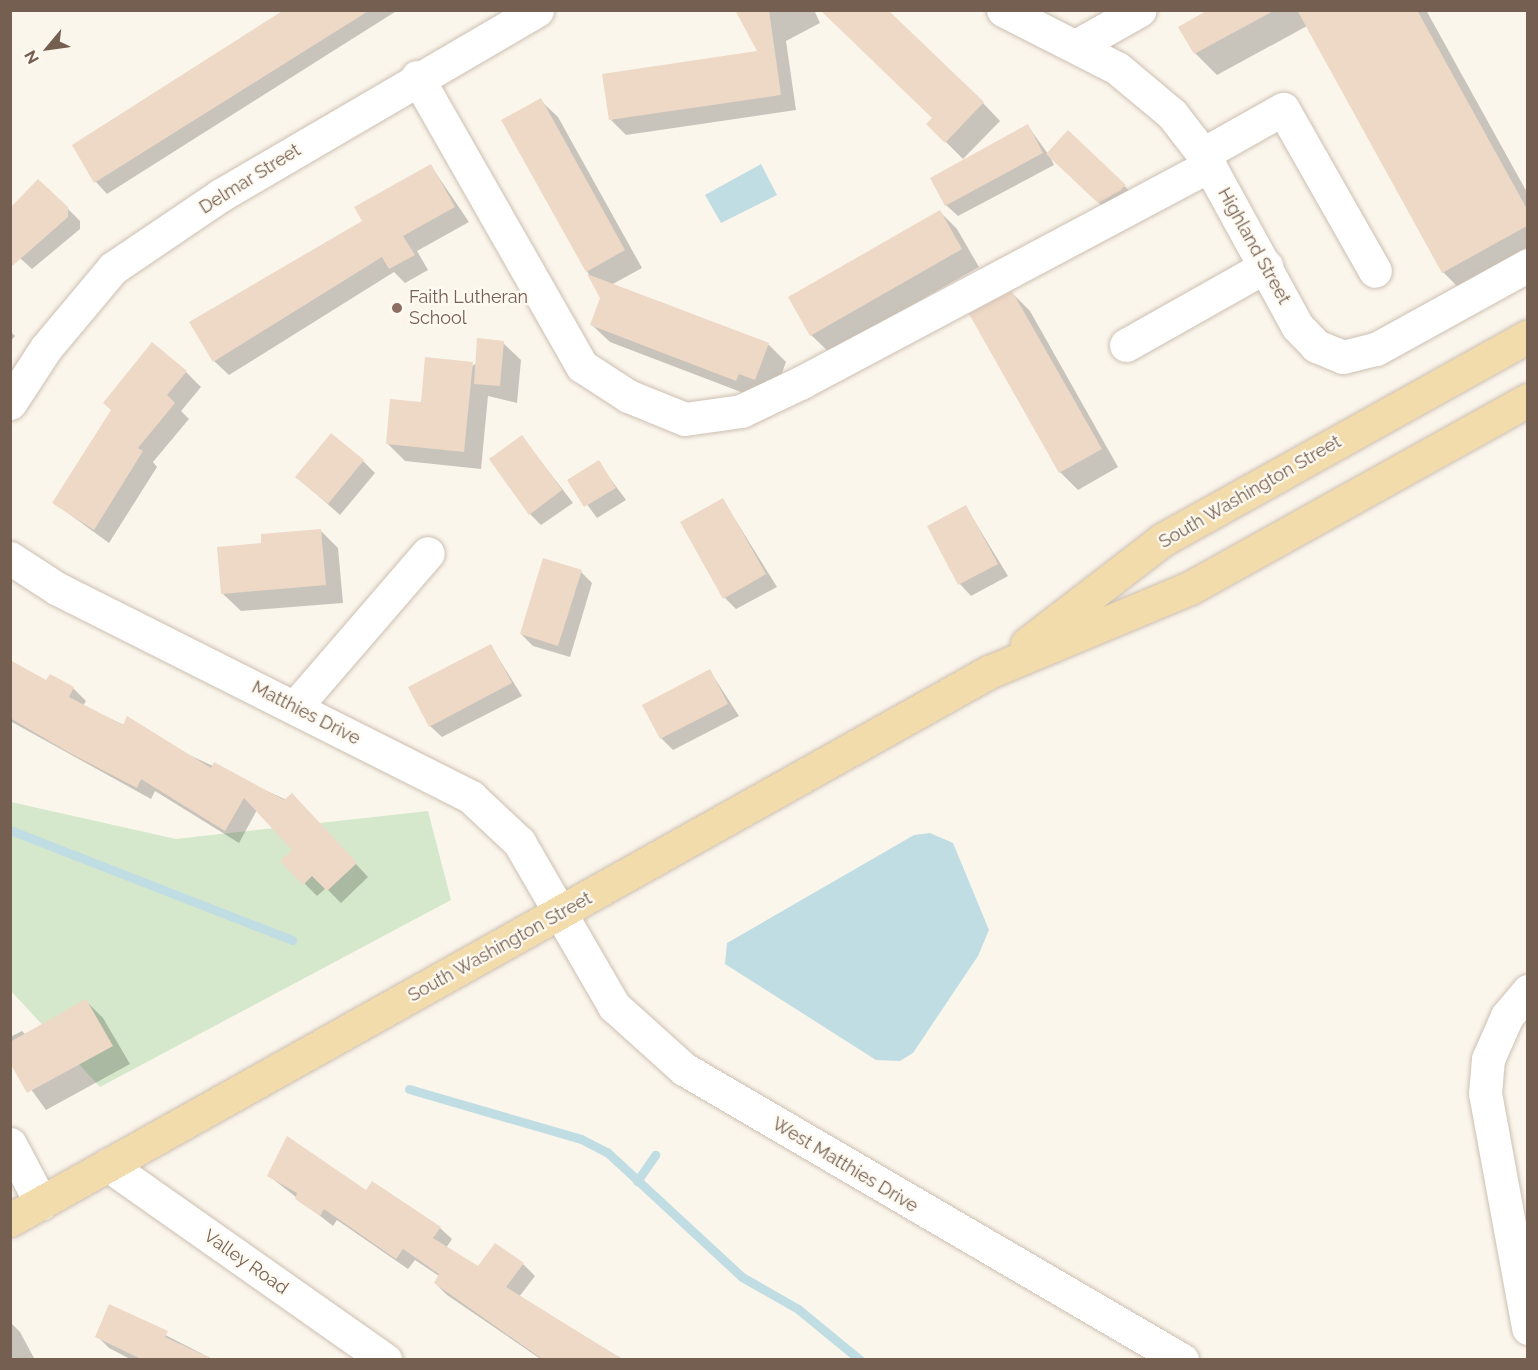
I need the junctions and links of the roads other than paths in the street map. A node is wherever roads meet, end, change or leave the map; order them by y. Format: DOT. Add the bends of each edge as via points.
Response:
graph roads {
  1 [pos="537,10"];
  2 [pos="1003,10"];
  3 [pos="1140,10"];
  4 [pos="1076,46"];
  5 [pos="417,77"];
  6 [pos="1206,160"];
  7 [pos="1527,265"];
  8 [pos="1266,266"];
  9 [pos="1375,271"];
  10 [pos="1527,336"];
  11 [pos="1126,345"];
  12 [pos="1527,400"];
  13 [pos="10,403"];
  14 [pos="428,553"];
  15 [pos="10,558"];
  16 [pos="990,672"];
  17 [pos="294,707"];
  18 [pos="562,912"];
  19 [pos="1527,991"];
  20 [pos="10,1144"];
  21 [pos="108,1165"];
  22 [pos="41,1203"];
  23 [pos="10,1220"];
  24 [pos="1527,1328"];
  25 [pos="385,1359"];
  26 [pos="1182,1359"];
  1 -- 5 [label="street, Delmar Street"];
  2 -- 4 [label="street, Highland Street"];
  3 -- 4 [label="street"];
  4 -- 6 [label="street, Highland Street" via="1117,68 1163,106"];
  5 -- 6 [label="street" via="582,366 628,396 685,419 741,411 792,387"];
  5 -- 13 [label="street, Delmar Street" via="221,195 113,268 46,348"];
  6 -- 8 [label="street, Highland Street"];
  6 -- 9 [label="street" via="1283,109"];
  7 -- 8 [label="street, Highland Street" via="1376,349 1343,357 1316,346 1297,326"];
  8 -- 11 [label="street"];
  10 -- 16 [label="main road, South Washington Street" via="1162,540"];
  12 -- 16 [label="main road, South Washington Street" via="1190,588"];
  14 -- 17 [label="street"];
  15 -- 17 [label="street, Matthies Drive" via="56,588"];
  16 -- 18 [label="main road, South Washington Street"];
  17 -- 18 [label="street, Matthies Drive" via="471,797 519,842"];
  18 -- 21 [label="main road, South Washington Street"];
  18 -- 26 [label="street, West Matthies Drive" via="614,1006 684,1069"];
  19 -- 24 [label="street" via="1507,1016 1488,1059 1485,1093"];
  20 -- 22 [label="street"];
  21 -- 22 [label="main road, South Washington Street"];
  21 -- 25 [label="street, Valley Road"];
  22 -- 23 [label="main road, South Washington Street"];
}
